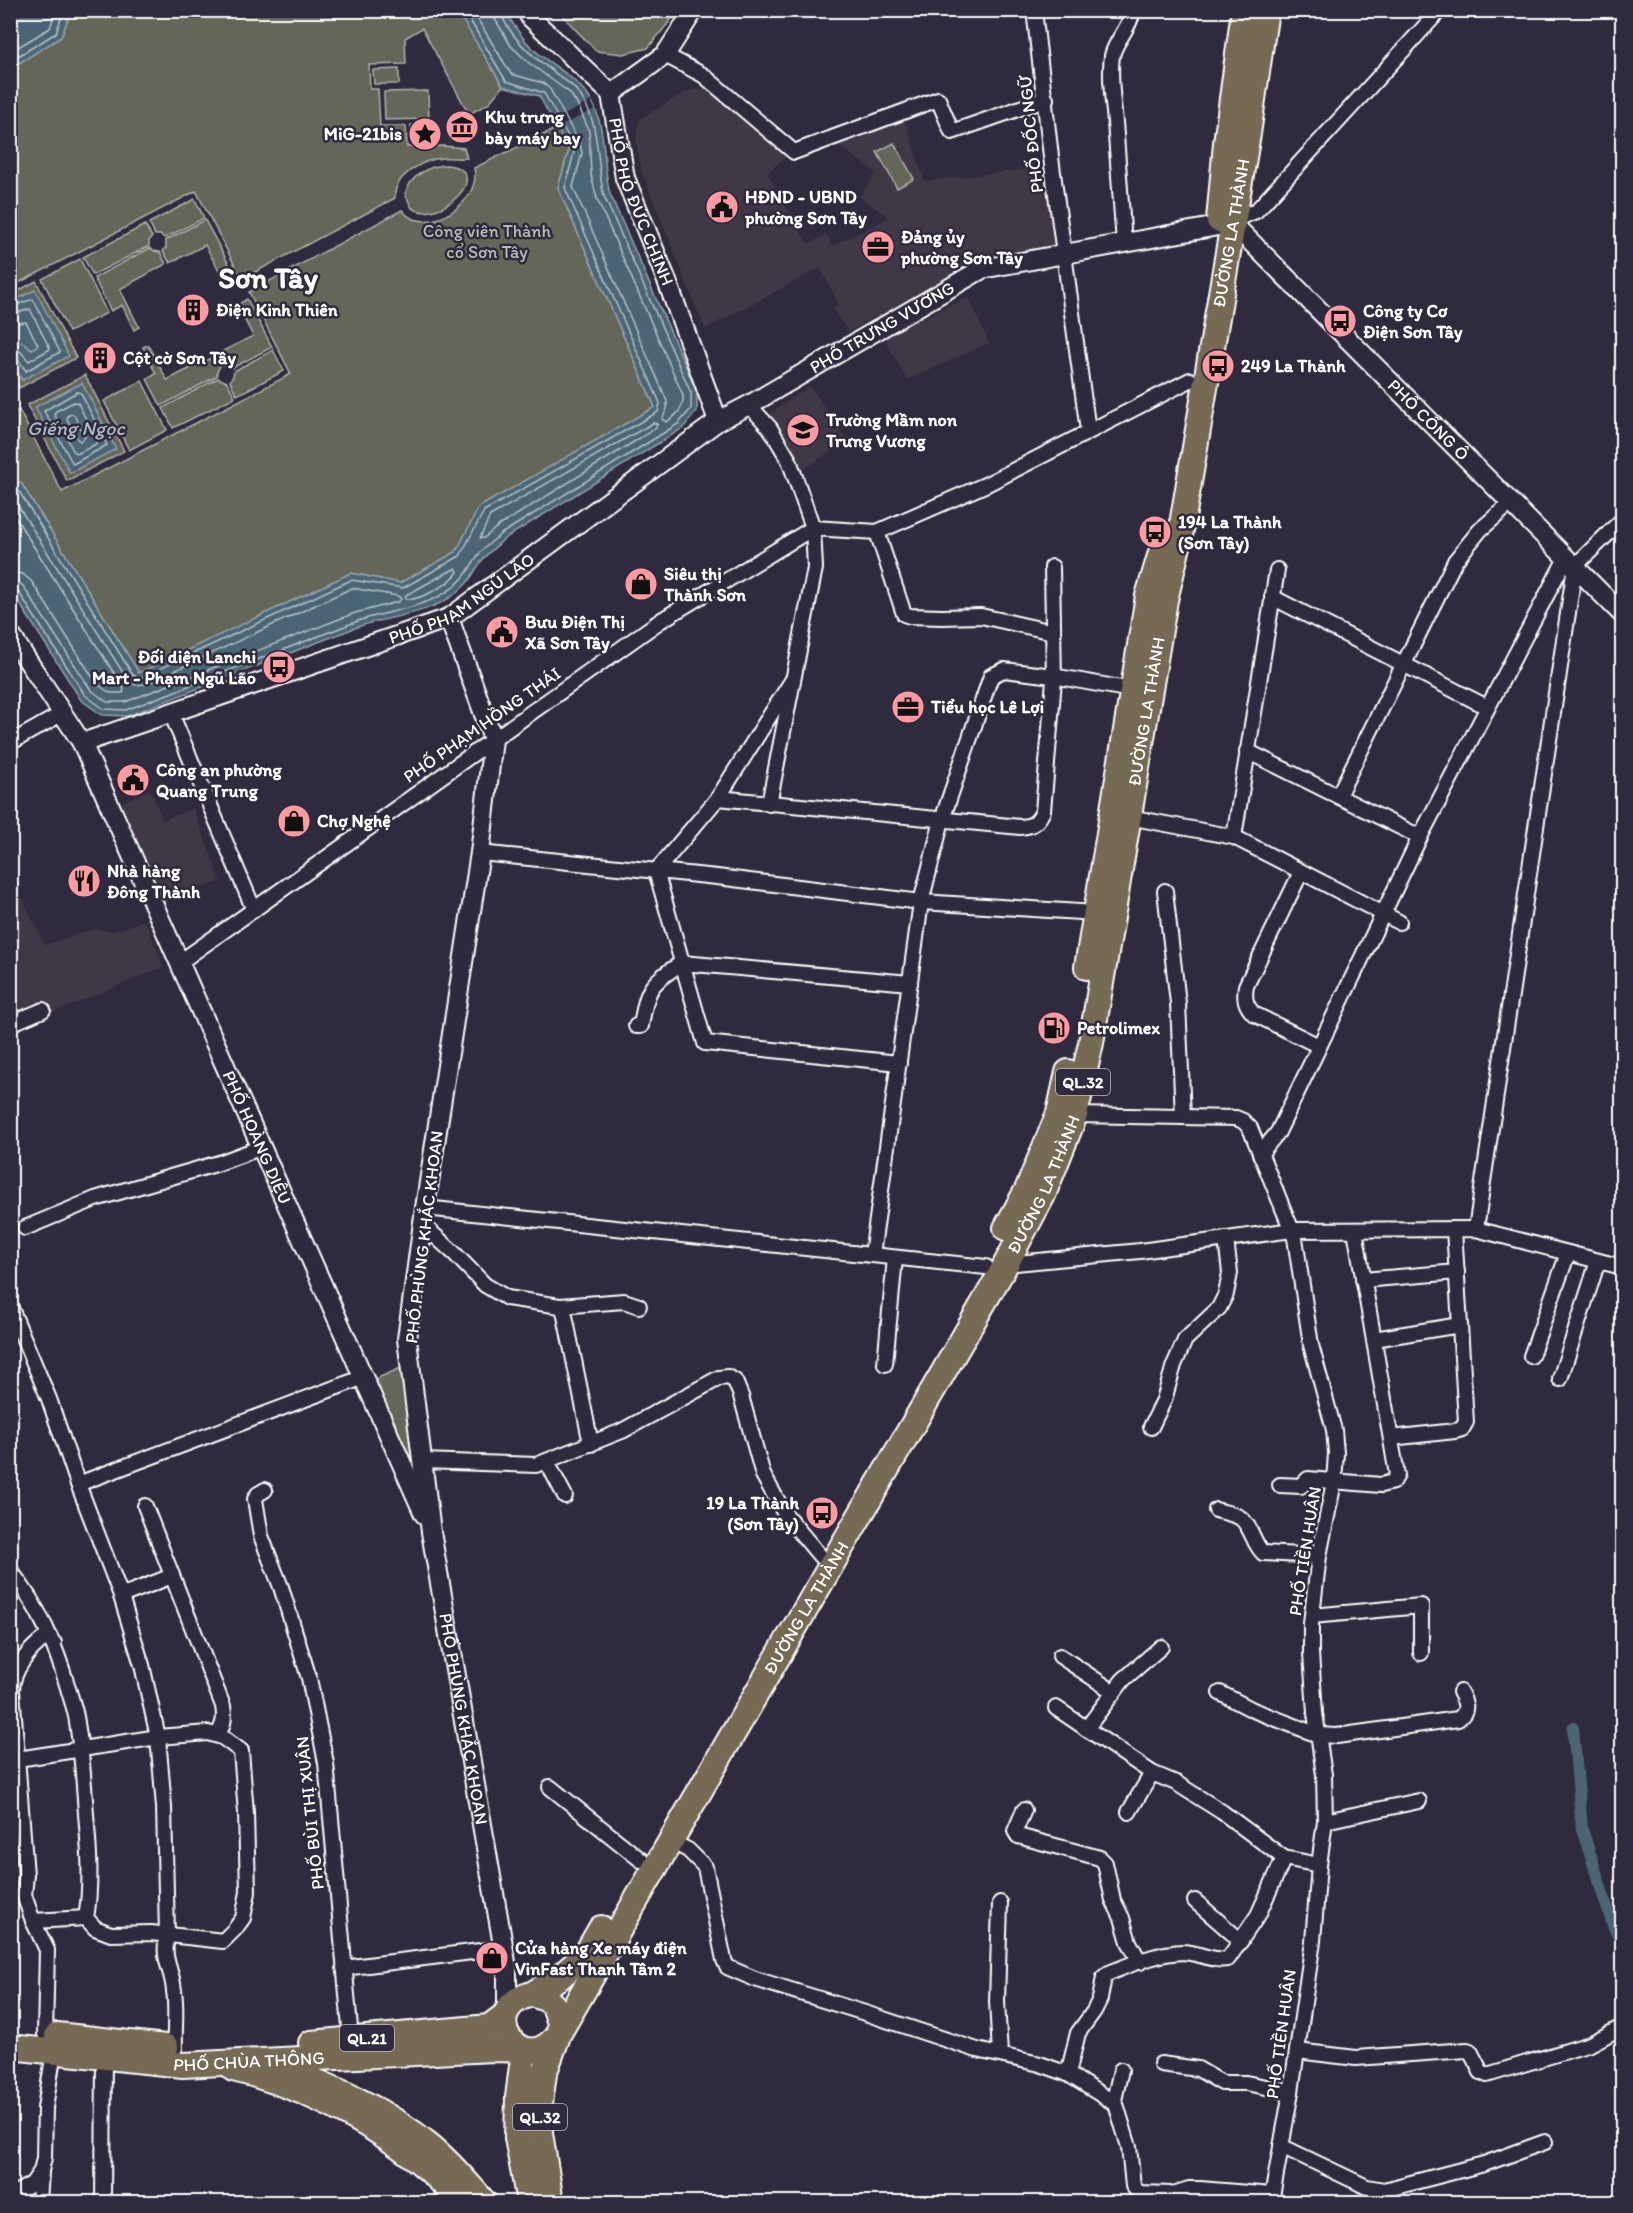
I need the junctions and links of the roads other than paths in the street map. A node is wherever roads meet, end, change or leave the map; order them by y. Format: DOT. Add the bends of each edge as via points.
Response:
graph roads {
  1 [pos="526,10"];
  2 [pos="694,10"];
  3 [pos="1034,10"];
  4 [pos="1133,10"];
  5 [pos="1244,10"];
  6 [pos="1266,10"];
  7 [pos="1440,10"];
  8 [pos="665,55"];
  9 [pos="611,94"];
  10 [pos="1046,99"];
  11 [pos="1225,226"];
  12 [pos="1124,243"];
  13 [pos="1064,254"];
  14 [pos="1190,380"];
  15 [pos="749,405"];
  16 [pos="718,421"];
  17 [pos="1088,431"];
  18 [pos="1511,503"];
  19 [pos="1623,520"];
  20 [pos="813,528"];
  21 [pos="877,532"];
  22 [pos="1570,562"];
  23 [pos="1052,567"];
  24 [pos="1277,570"];
  25 [pos="1272,597"];
  26 [pos="1623,614"];
  27 [pos="449,618"];
  28 [pos="1053,632"];
  29 [pos="10,634"];
  30 [pos="1404,664"];
  31 [pos="1053,676"];
  32 [pos="794,679"];
  33 [pos="1132,690"];
  34 [pos="1487,707"];
  35 [pos="63,713"];
  36 [pos="171,713"];
  37 [pos="493,739"];
  38 [pos="10,743"];
  39 [pos="82,743"];
  40 [pos="1247,751"];
  41 [pos="1338,796"];
  42 [pos="718,798"];
  43 [pos="769,804"];
  44 [pos="1129,817"];
  45 [pos="942,820"];
  46 [pos="1234,837"];
  47 [pos="1420,837"];
  48 [pos="480,854"];
  49 [pos="656,871"];
  50 [pos="1301,872"];
  51 [pos="1165,891"];
  52 [pos="921,902"];
  53 [pos="254,910"];
  54 [pos="1096,913"];
  55 [pos="1383,914"];
  56 [pos="1399,922"];
  57 [pos="180,962"];
  58 [pos="682,963"];
  59 [pos="910,983"];
  60 [pos="43,1010"];
  61 [pos="10,1024"];
  62 [pos="636,1026"];
  63 [pos="1319,1046"];
  64 [pos="899,1063"];
  65 [pos="1075,1115"];
  66 [pos="1183,1116"];
  67 [pos="262,1147"];
  68 [pos="1260,1154"];
  69 [pos="424,1217"];
  70 [pos="25,1228"];
  71 [pos="1454,1229"];
  72 [pos="1476,1229"];
  73 [pos="1292,1230"];
  74 [pos="1355,1230"];
  75 [pos="1226,1239"];
  76 [pos="1568,1253"];
  77 [pos="872,1256"];
  78 [pos="895,1258"];
  79 [pos="1598,1261"];
  80 [pos="996,1266"];
  81 [pos="1623,1267"];
  82 [pos="1456,1272"];
  83 [pos="1363,1280"];
  84 [pos="10,1306"];
  85 [pos="560,1306"];
  86 [pos="639,1306"];
  87 [pos="1460,1325"];
  88 [pos="1374,1339"];
  89 [pos="1531,1356"];
  90 [pos="885,1364"];
  91 [pos="364,1377"];
  92 [pos="1560,1379"];
  93 [pos="1151,1427"];
  94 [pos="1391,1438"];
  95 [pos="591,1444"];
  96 [pos="547,1462"];
  97 [pos="419,1475"];
  98 [pos="1334,1482"];
  99 [pos="78,1484"];
  100 [pos="1280,1485"];
  101 [pos="265,1490"];
  102 [pos="565,1496"];
  103 [pos="145,1506"];
  104 [pos="1216,1510"];
  105 [pos="432,1532"];
  106 [pos="820,1556"];
  107 [pos="1319,1556"];
  108 [pos="10,1570"];
  109 [pos="172,1576"];
  110 [pos="121,1596"];
  111 [pos="1312,1616"];
  112 [pos="54,1643"];
  113 [pos="1161,1647"];
  114 [pos="1421,1653"];
  115 [pos="1060,1656"];
  116 [pos="11,1679"];
  117 [pos="1114,1692"];
  118 [pos="1460,1692"];
  119 [pos="1220,1693"];
  120 [pos="1056,1708"];
  121 [pos="1086,1729"];
  122 [pos="217,1735"];
  123 [pos="1318,1735"];
  124 [pos="158,1737"];
  125 [pos="81,1750"];
  126 [pos="18,1760"];
  127 [pos="1152,1773"];
  128 [pos="550,1787"];
  129 [pos="1419,1801"];
  130 [pos="1024,1810"];
  131 [pos="1129,1812"];
  132 [pos="1325,1821"];
  133 [pos="10,1825"];
  134 [pos="23,1832"];
  135 [pos="670,1841"];
  136 [pos="1284,1858"];
  137 [pos="641,1860"];
  138 [pos="1319,1865"];
  139 [pos="1195,1900"];
  140 [pos="1000,1903"];
  141 [pos="86,1918"];
  142 [pos="33,1921"];
  143 [pos="167,1935"];
  144 [pos="1241,1941"];
  145 [pos="504,1948"];
  146 [pos="1140,1962"];
  147 [pos="344,1968"];
  148 [pos="507,1968"];
  149 [pos="532,1994"];
  150 [pos="506,2013"];
  151 [pos="1623,2027"];
  152 [pos="10,2030"];
  153 [pos="559,2033"];
  154 [pos="351,2039"];
  155 [pos="49,2042"];
  156 [pos="10,2047"];
  157 [pos="224,2050"];
  158 [pos="524,2050"];
  159 [pos="1297,2051"];
  160 [pos="1000,2054"];
  161 [pos="179,2056"];
  162 [pos="104,2058"];
  163 [pos="264,2061"];
  164 [pos="1161,2064"];
  165 [pos="1121,2070"];
  166 [pos="1068,2074"];
  167 [pos="1291,2092"];
  168 [pos="1114,2100"];
  169 [pos="1545,2142"];
  170 [pos="1281,2146"];
  171 [pos="41,2171"];
  172 [pos="10,2196"];
  173 [pos="1139,2198"];
  174 [pos="1271,2199"];
  175 [pos="39,2202"];
  176 [pos="103,2202"];
  177 [pos="460,2202"];
  178 [pos="484,2202"];
  179 [pos="529,2202"];
  180 [pos="551,2202"];
  1 -- 9 [label="main road, PHỐ PHÓ ĐỨC CHÍNH"];
  2 -- 8 [label="main road"];
  3 -- 10 [label="street, PHỐ ĐỐC NGỮ"];
  4 -- 12 [label="street" via="1112,56"];
  5 -- 11 [label="highway, ĐƯỜNG LA THÀNH / QL.32" via="1226,143"];
  6 -- 11 [label="highway, ĐƯỜNG LA THÀNH / QL.32"];
  7 -- 11 [label="street" via="1256,211"];
  8 -- 9 [label="main road"];
  8 -- 10 [label="street" via="703,75 794,152 938,99 952,132"];
  9 -- 16 [label="main road, PHỐ PHÓ ĐỨC CHÍNH" via="625,177"];
  10 -- 13 [label="street, PHỐ ĐỐC NGỮ"];
  11 -- 12 [label="main road, PHỐ TRƯNG VƯƠNG"];
  11 -- 14 [label="highway, ĐƯỜNG LA THÀNH / QL.32"];
  11 -- 18 [label="main road, PHỐ CỔNG Ô"];
  11 -- 44 [label="highway, ĐƯỜNG LA THÀNH / QL.32" via="1179,542 1165,600"];
  12 -- 13 [label="main road, PHỐ TRƯNG VƯƠNG"];
  13 -- 15 [label="main road, PHỐ TRƯNG VƯƠNG" via="982,269"];
  13 -- 17 [label="street, PHỐ ĐỐC NGỮ"];
  14 -- 17 [label="street"];
  14 -- 33 [label="highway, ĐƯỜNG LA THÀNH / QL.32" via="1165,539 1148,596"];
  15 -- 16 [label="main road, PHỐ TRƯNG VƯƠNG"];
  15 -- 20 [label="street" via="770,428 789,460"];
  16 -- 27 [label="main road, PHỐ PHẠM NGŨ LÃO"];
  17 -- 21 [label="street" via="987,484"];
  18 -- 22 [label="main road, PHỐ CỔNG Ô"];
  18 -- 30 [label="street" via="1480,530 1455,561"];
  19 -- 22 [label="street"];
  20 -- 21 [label="street"];
  20 -- 32 [label="street" via="815,568"];
  20 -- 37 [label="street, PHỐ PHẠM HỒNG THÁI" via="660,621"];
  21 -- 28 [label="street" via="904,614 981,616"];
  22 -- 26 [label="main road, PHỐ CỔNG Ô"];
  22 -- 34 [label="street"];
  22 -- 72 [label="street"];
  23 -- 28 [label="street"];
  24 -- 25 [label="street"];
  25 -- 30 [label="street"];
  25 -- 40 [label="street"];
  27 -- 36 [label="main road, PHỐ PHẠM NGŨ LÃO"];
  27 -- 37 [label="main road, PHỐ PHÙNG KHẮC KHOAN"];
  28 -- 31 [label="street"];
  29 -- 35 [label="main road, PHỐ HOÀNG DIỆU"];
  30 -- 34 [label="street"];
  30 -- 41 [label="street"];
  31 -- 33 [label="street"];
  31 -- 45 [label="street" via="1004,670 991,676"];
  31 -- 45 [label="street" via="1043,811 1039,820 1032,826 1020,827"];
  32 -- 42 [label="street"];
  32 -- 43 [label="street"];
  33 -- 54 [label="highway, ĐƯỜNG LA THÀNH / QL.32"];
  34 -- 47 [label="street"];
  35 -- 38 [label="street"];
  35 -- 39 [label="main road, PHỐ HOÀNG DIỆU"];
  36 -- 39 [label="main road, PHỐ PHẠM NGŨ LÃO"];
  36 -- 53 [label="street"];
  37 -- 48 [label="main road, PHỐ PHÙNG KHẮC KHOAN"];
  37 -- 53 [label="street, PHỐ PHẠM HỒNG THÁI"];
  39 -- 57 [label="main road, PHỐ HOÀNG DIỆU"];
  40 -- 41 [label="street"];
  40 -- 46 [label="street"];
  41 -- 47 [label="street"];
  42 -- 43 [label="street"];
  42 -- 49 [label="street"];
  43 -- 45 [label="street"];
  44 -- 46 [label="street"];
  44 -- 65 [label="highway, ĐƯỜNG LA THÀNH / QL.32"];
  45 -- 52 [label="street"];
  46 -- 50 [label="street"];
  47 -- 55 [label="street"];
  48 -- 49 [label="street"];
  48 -- 69 [label="main road, PHỐ PHÙNG KHẮC KHOAN"];
  49 -- 52 [label="street"];
  49 -- 58 [label="street"];
  50 -- 55 [label="street"];
  50 -- 63 [label="street" via="1244,996 1254,1014"];
  51 -- 66 [label="street" via="1178,1003"];
  52 -- 54 [label="street"];
  52 -- 59 [label="street"];
  53 -- 57 [label="street, PHỐ PHẠM HỒNG THÁI"];
  54 -- 80 [label="highway, ĐƯỜNG LA THÀNH / QL.32" via="1059,1113"];
  55 -- 56 [label="street"];
  55 -- 63 [label="street"];
  57 -- 67 [label="main road, PHỐ HOÀNG DIỆU"];
  58 -- 59 [label="street"];
  58 -- 62 [label="street" via="657,978 648,991 640,1026"];
  58 -- 64 [label="street" via="705,1043"];
  59 -- 64 [label="street"];
  60 -- 61 [label="street"];
  63 -- 68 [label="street" via="1278,1132"];
  64 -- 77 [label="street"];
  65 -- 66 [label="street, PHỐ TIỀN HUÂN"];
  65 -- 80 [label="highway, ĐƯỜNG LA THÀNH / QL.32" via="1043,1195"];
  66 -- 68 [label="street, PHỐ TIỀN HUÂN" via="1244,1121"];
  67 -- 70 [label="street" via="95,1199"];
  67 -- 91 [label="main road, PHỐ HOÀNG DIỆU"];
  68 -- 73 [label="street, PHỐ TIỀN HUÂN"];
  69 -- 77 [label="street"];
  69 -- 85 [label="street" via="485,1286 507,1298"];
  69 -- 97 [label="main road, PHỐ PHÙNG KHẮC KHOAN" via="407,1338"];
  71 -- 72 [label="street"];
  71 -- 74 [label="street"];
  71 -- 82 [label="street"];
  72 -- 76 [label="street"];
  73 -- 74 [label="street"];
  73 -- 75 [label="street"];
  73 -- 98 [label="street, PHỐ TIỀN HUÂN" via="1311,1345 1334,1430"];
  74 -- 83 [label="street"];
  75 -- 80 [label="street"];
  75 -- 93 [label="street" via="1230,1273 1226,1294 1219,1308 1185,1340"];
  76 -- 79 [label="street"];
  76 -- 89 [label="street"];
  77 -- 78 [label="street"];
  78 -- 80 [label="street"];
  78 -- 90 [label="street"];
  79 -- 81 [label="street"];
  79 -- 92 [label="street"];
  80 -- 106 [label="highway, ĐƯỜNG LA THÀNH / QL.32"];
  80 -- 135 [label="highway, ĐƯỜNG LA THÀNH / QL.32"];
  82 -- 83 [label="street"];
  82 -- 87 [label="street"];
  83 -- 88 [label="street"];
  84 -- 99 [label="street" via="49,1399"];
  85 -- 86 [label="street" via="624,1301"];
  85 -- 95 [label="street"];
  87 -- 88 [label="street"];
  87 -- 94 [label="street" via="1466,1422 1462,1429"];
  88 -- 94 [label="street"];
  91 -- 97 [label="main road, PHỐ HOÀNG DIỆU"];
  91 -- 99 [label="street"];
  94 -- 98 [label="street" via="1397,1475 1393,1482"];
  95 -- 96 [label="street"];
  95 -- 106 [label="street" via="719,1378 728,1377 735,1381 741,1395 763,1475 785,1514"];
  96 -- 97 [label="street"];
  96 -- 102 [label="street"];
  97 -- 105 [label="main road, PHỐ HOÀNG DIỆU"];
  98 -- 100 [label="street" via="1308,1479 1301,1486"];
  98 -- 107 [label="street, PHỐ TIỀN HUÂN"];
  99 -- 110 [label="street"];
  101 -- 147 [label="street, PHỐ BÙI THỊ XUÂN" via="255,1499 261,1536 309,1678 326,1763"];
  103 -- 109 [label="street"];
  104 -- 107 [label="street" via="1240,1517 1263,1553"];
  105 -- 145 [label="main road, PHỐ PHÙNG KHẮC KHOAN"];
  106 -- 137 [label="highway, ĐƯỜNG LA THÀNH / QL.32"];
  107 -- 111 [label="street, PHỐ TIỀN HUÂN"];
  108 -- 112 [label="street"];
  109 -- 110 [label="street"];
  109 -- 122 [label="street" via="223,1706 225,1717"];
  110 -- 124 [label="street"];
  111 -- 114 [label="street" via="1421,1606"];
  111 -- 123 [label="street, PHỐ TIỀN HUÂN"];
  112 -- 116 [label="street" via="45,1638 37,1643"];
  112 -- 125 [label="street" via="77,1720"];
  113 -- 117 [label="street"];
  115 -- 117 [label="street"];
  116 -- 126 [label="street"];
  117 -- 121 [label="street"];
  118 -- 123 [label="street" via="1466,1709 1458,1719 1337,1736"];
  119 -- 123 [label="street"];
  120 -- 121 [label="street"];
  121 -- 127 [label="street"];
  122 -- 124 [label="street"];
  122 -- 143 [label="street" via="241,1751 248,1892 243,1918 223,1941"];
  123 -- 132 [label="street, PHỐ TIỀN HUÂN"];
  124 -- 125 [label="street"];
  124 -- 143 [label="street"];
  125 -- 126 [label="street"];
  125 -- 141 [label="street" via="89,1845"];
  126 -- 134 [label="street"];
  127 -- 131 [label="street"];
  127 -- 136 [label="street" via="1222,1812"];
  128 -- 137 [label="street"];
  129 -- 132 [label="street"];
  130 -- 146 [label="street" via="1015,1831 1018,1836 1100,1858 1105,1863 1113,1900"];
  132 -- 138 [label="street, PHỐ TIỀN HUÂN"];
  133 -- 134 [label="street"];
  134 -- 142 [label="street" via="24,1895"];
  135 -- 153 [label="highway, ĐƯỜNG LA THÀNH / QL.32"];
  135 -- 160 [label="street" via="688,1850 705,1867 727,1967 977,2050"];
  136 -- 138 [label="street"];
  136 -- 144 [label="street" via="1258,1915"];
  137 -- 149 [label="highway, ĐƯỜNG LA THÀNH / QL.32" via="585,1954 560,1977"];
  138 -- 159 [label="street, PHỐ TIỀN HUÂN"];
  139 -- 144 [label="street"];
  140 -- 160 [label="street"];
  141 -- 142 [label="street"];
  141 -- 143 [label="street" via="95,1929 111,1934"];
  142 -- 155 [label="street" via="47,1950"];
  143 -- 161 [label="street" via="166,1962 173,1979"];
  144 -- 146 [label="street" via="1228,1959 1182,1952"];
  145 -- 147 [label="street"];
  145 -- 148 [label="main road, PHỐ PHÙNG KHẮC KHOAN"];
  146 -- 166 [label="street" via="1104,1977 1100,1999 1078,2033"];
  147 -- 154 [label="street, PHỐ BÙI THỊ XUÂN"];
  148 -- 149 [label="main road" via="522,1989"];
  148 -- 150 [label="main road, PHỐ PHÙNG KHẮC KHOAN"];
  149 -- 150 [label="highway" via="515,2001"];
  149 -- 153 [label="highway" via="554,2006"];
  150 -- 154 [label="highway, PHỐ CHÙA THÔNG / QL.21" via="489,2027"];
  150 -- 158 [label="highway" via="506,2033 510,2041"];
  151 -- 159 [label="street" via="1590,2044 1487,2075 1481,2073 1467,2050 1356,2058"];
  152 -- 155 [label="highway, PHỐ CHÙA THÔNG / QL.21"];
  153 -- 158 [label="highway" via="546,2047"];
  153 -- 180 [label="highway, QL.32" via="544,2074 540,2103 540,2133"];
  154 -- 157 [label="highway, PHỐ CHÙA THÔNG / QL.21"];
  155 -- 156 [label="highway, PHỐ CHÙA THÔNG / QL.21"];
  155 -- 161 [label="highway, PHỐ CHÙA THÔNG / QL.21"];
  155 -- 162 [label="highway, PHỐ CHÙA THÔNG / QL.21"];
  155 -- 171 [label="street"];
  157 -- 161 [label="highway, PHỐ CHÙA THÔNG / QL.21"];
  157 -- 163 [label="highway"];
  158 -- 163 [label="highway, PHỐ CHÙA THÔNG / QL.21"];
  158 -- 179 [label="highway, QL.32" via="517,2138"];
  159 -- 167 [label="street, PHỐ TIỀN HUÂN"];
  160 -- 166 [label="street"];
  161 -- 162 [label="highway, PHỐ CHÙA THÔNG / QL.21"];
  161 -- 163 [label="highway, PHỐ CHÙA THÔNG / QL.21"];
  161 -- 177 [label="highway" via="257,2075 339,2111 418,2160"];
  162 -- 176 [label="street"];
  163 -- 178 [label="highway" via="359,2099 395,2121 430,2146"];
  164 -- 167 [label="street" via="1198,2069 1222,2083 1246,2083"];
  165 -- 168 [label="street"];
  166 -- 168 [label="street"];
  167 -- 170 [label="street, PHỐ TIỀN HUÂN"];
  168 -- 173 [label="street" via="1125,2129 1133,2186"];
  169 -- 170 [label="street" via="1484,2164 1384,2190 1367,2187"];
  170 -- 174 [label="street, PHỐ TIỀN HUÂN"];
  171 -- 172 [label="street" via="32,2184"];
  171 -- 175 [label="street"];
  173 -- 174 [label="street" via="1200,2189"];
}
